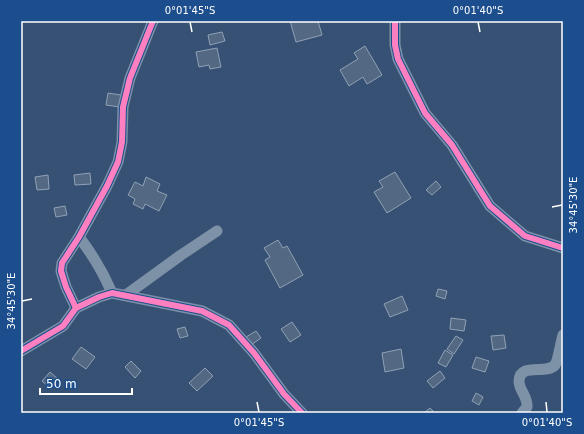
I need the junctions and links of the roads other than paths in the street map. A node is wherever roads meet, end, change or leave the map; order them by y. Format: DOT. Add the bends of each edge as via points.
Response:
graph roads {
  1 [pos="153,21"];
  2 [pos="395,21"];
  3 [pos="217,231"];
  4 [pos="79,237"];
  5 [pos="563,248"];
  6 [pos="112,293"];
  7 [pos="126,295"];
  8 [pos="76,308"];
  9 [pos="563,335"];
  10 [pos="21,351"];
  11 [pos="302,413"];
  12 [pos="522,413"];
  1 -- 4 [label="street" via="130,78 118,162"];
  2 -- 5 [label="street" via="398,59 421,106 452,145 490,206 526,236"];
  3 -- 7 [label="street"];
  4 -- 6 [label="street" via="104,273"];
  4 -- 8 [label="street" via="62,263 61,270"];
  6 -- 7 [label="street"];
  6 -- 8 [label="street"];
  7 -- 11 [label="street" via="202,311 229,325"];
  8 -- 10 [label="street" via="63,326"];
  9 -- 12 [label="street" via="554,366 526,370 520,375 519,383 528,402"];
}
